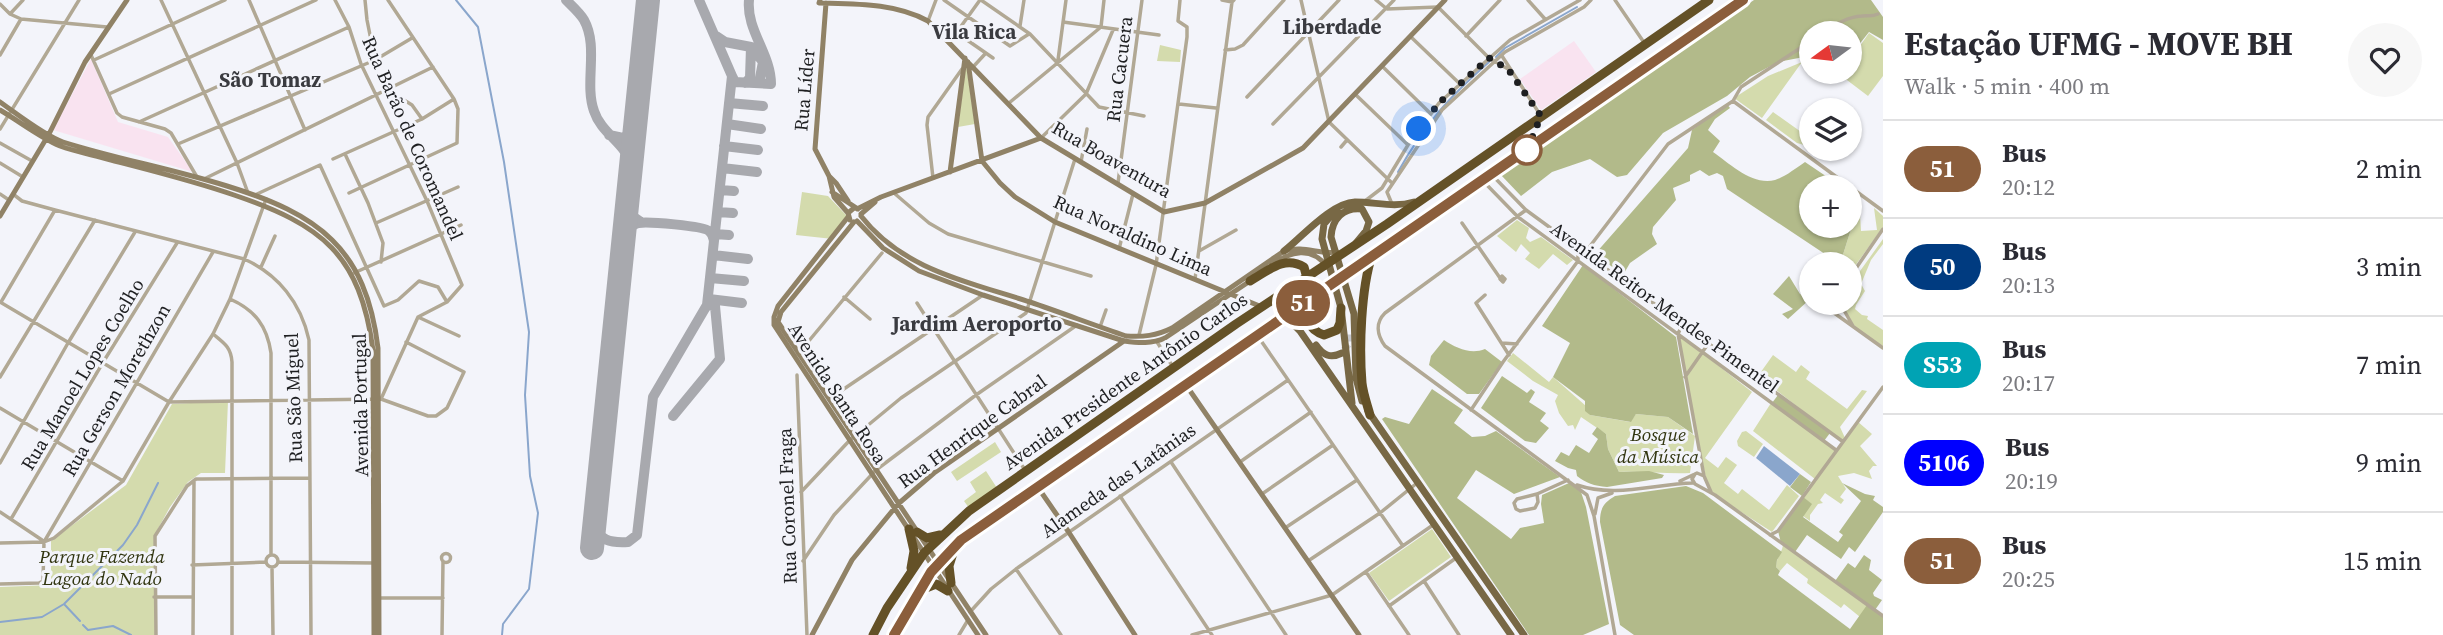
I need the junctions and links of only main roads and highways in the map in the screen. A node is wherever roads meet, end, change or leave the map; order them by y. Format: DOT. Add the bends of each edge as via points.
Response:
graph roads {
  1 [pos="1709,0"];
  2 [pos="1743,0"];
  3 [pos="1418,201"];
  4 [pos="1337,209"];
  5 [pos="1355,244"];
  6 [pos="1287,253"];
  7 [pos="1372,255"];
  8 [pos="1307,278"];
  9 [pos="1250,281"];
  10 [pos="1347,291"];
  11 [pos="1310,299"];
  12 [pos="1341,308"];
  13 [pos="1279,319"];
  14 [pos="1292,321"];
  15 [pos="1350,334"];
  16 [pos="1342,353"];
  17 [pos="1356,411"];
  18 [pos="1370,415"];
  19 [pos="942,534"];
  20 [pos="956,545"];
  21 [pos="908,574"];
  22 [pos="919,591"];
  23 [pos="1497,597"];
  24 [pos="1489,603"];
  25 [pos="873,635"];
  26 [pos="894,635"];
  27 [pos="1511,635"];
  28 [pos="1524,635"];
  1 -- 3 [label="highway, Avenida Presidente Antônio Carlos"];
  2 -- 7 [label="highway, Avenida Presidente Antônio Carlos"];
  3 -- 4 [label="main road" via="1395,206 1349,203"];
  3 -- 5 [label="highway, Avenida Presidente Antônio Carlos"];
  4 -- 6 [label="main road" via="1317,221"];
  4 -- 12 [label="main road" via="1322,231"];
  5 -- 8 [label="highway, Avenida Presidente Antônio Carlos"];
  5 -- 10 [label="main road" via="1369,222 1362,209 1340,215 1331,237"];
  7 -- 11 [label="highway, Avenida Presidente Antônio Carlos"];
  7 -- 18 [label="highway" via="1363,305 1362,366"];
  8 -- 9 [label="highway" via="1304,267 1292,262"];
  8 -- 19 [label="highway, Avenida Presidente Antônio Carlos"];
  10 -- 15 [label="main road"];
  10 -- 18 [label="main road" via="1354,314 1357,387"];
  11 -- 12 [label="highway" via="1305,314 1312,328 1324,335 1337,330"];
  11 -- 13 [label="highway, Avenida Presidente Antônio Carlos"];
  12 -- 17 [label="main road"];
  13 -- 14 [label="main road"];
  13 -- 20 [label="highway, Avenida Presidente Antônio Carlos"];
  14 -- 16 [label="main road" via="1303,327 1321,352"];
  14 -- 17 [label="main road"];
  17 -- 24 [label="main road"];
  18 -- 23 [label="main road"];
  19 -- 21 [label="highway, Avenida Presidente Antônio Carlos"];
  19 -- 21 [label="highway" via="931,538 913,531"];
  20 -- 22 [label="highway, Avenida Presidente Antônio Carlos"];
  20 -- 22 [label="highway" via="949,587 936,584"];
  21 -- 25 [label="highway, Avenida Presidente Antônio Carlos"];
  22 -- 26 [label="highway, Avenida Presidente Antônio Carlos"];
  23 -- 24 [label="main road"];
  23 -- 28 [label="main road"];
  24 -- 27 [label="main road"];
}
